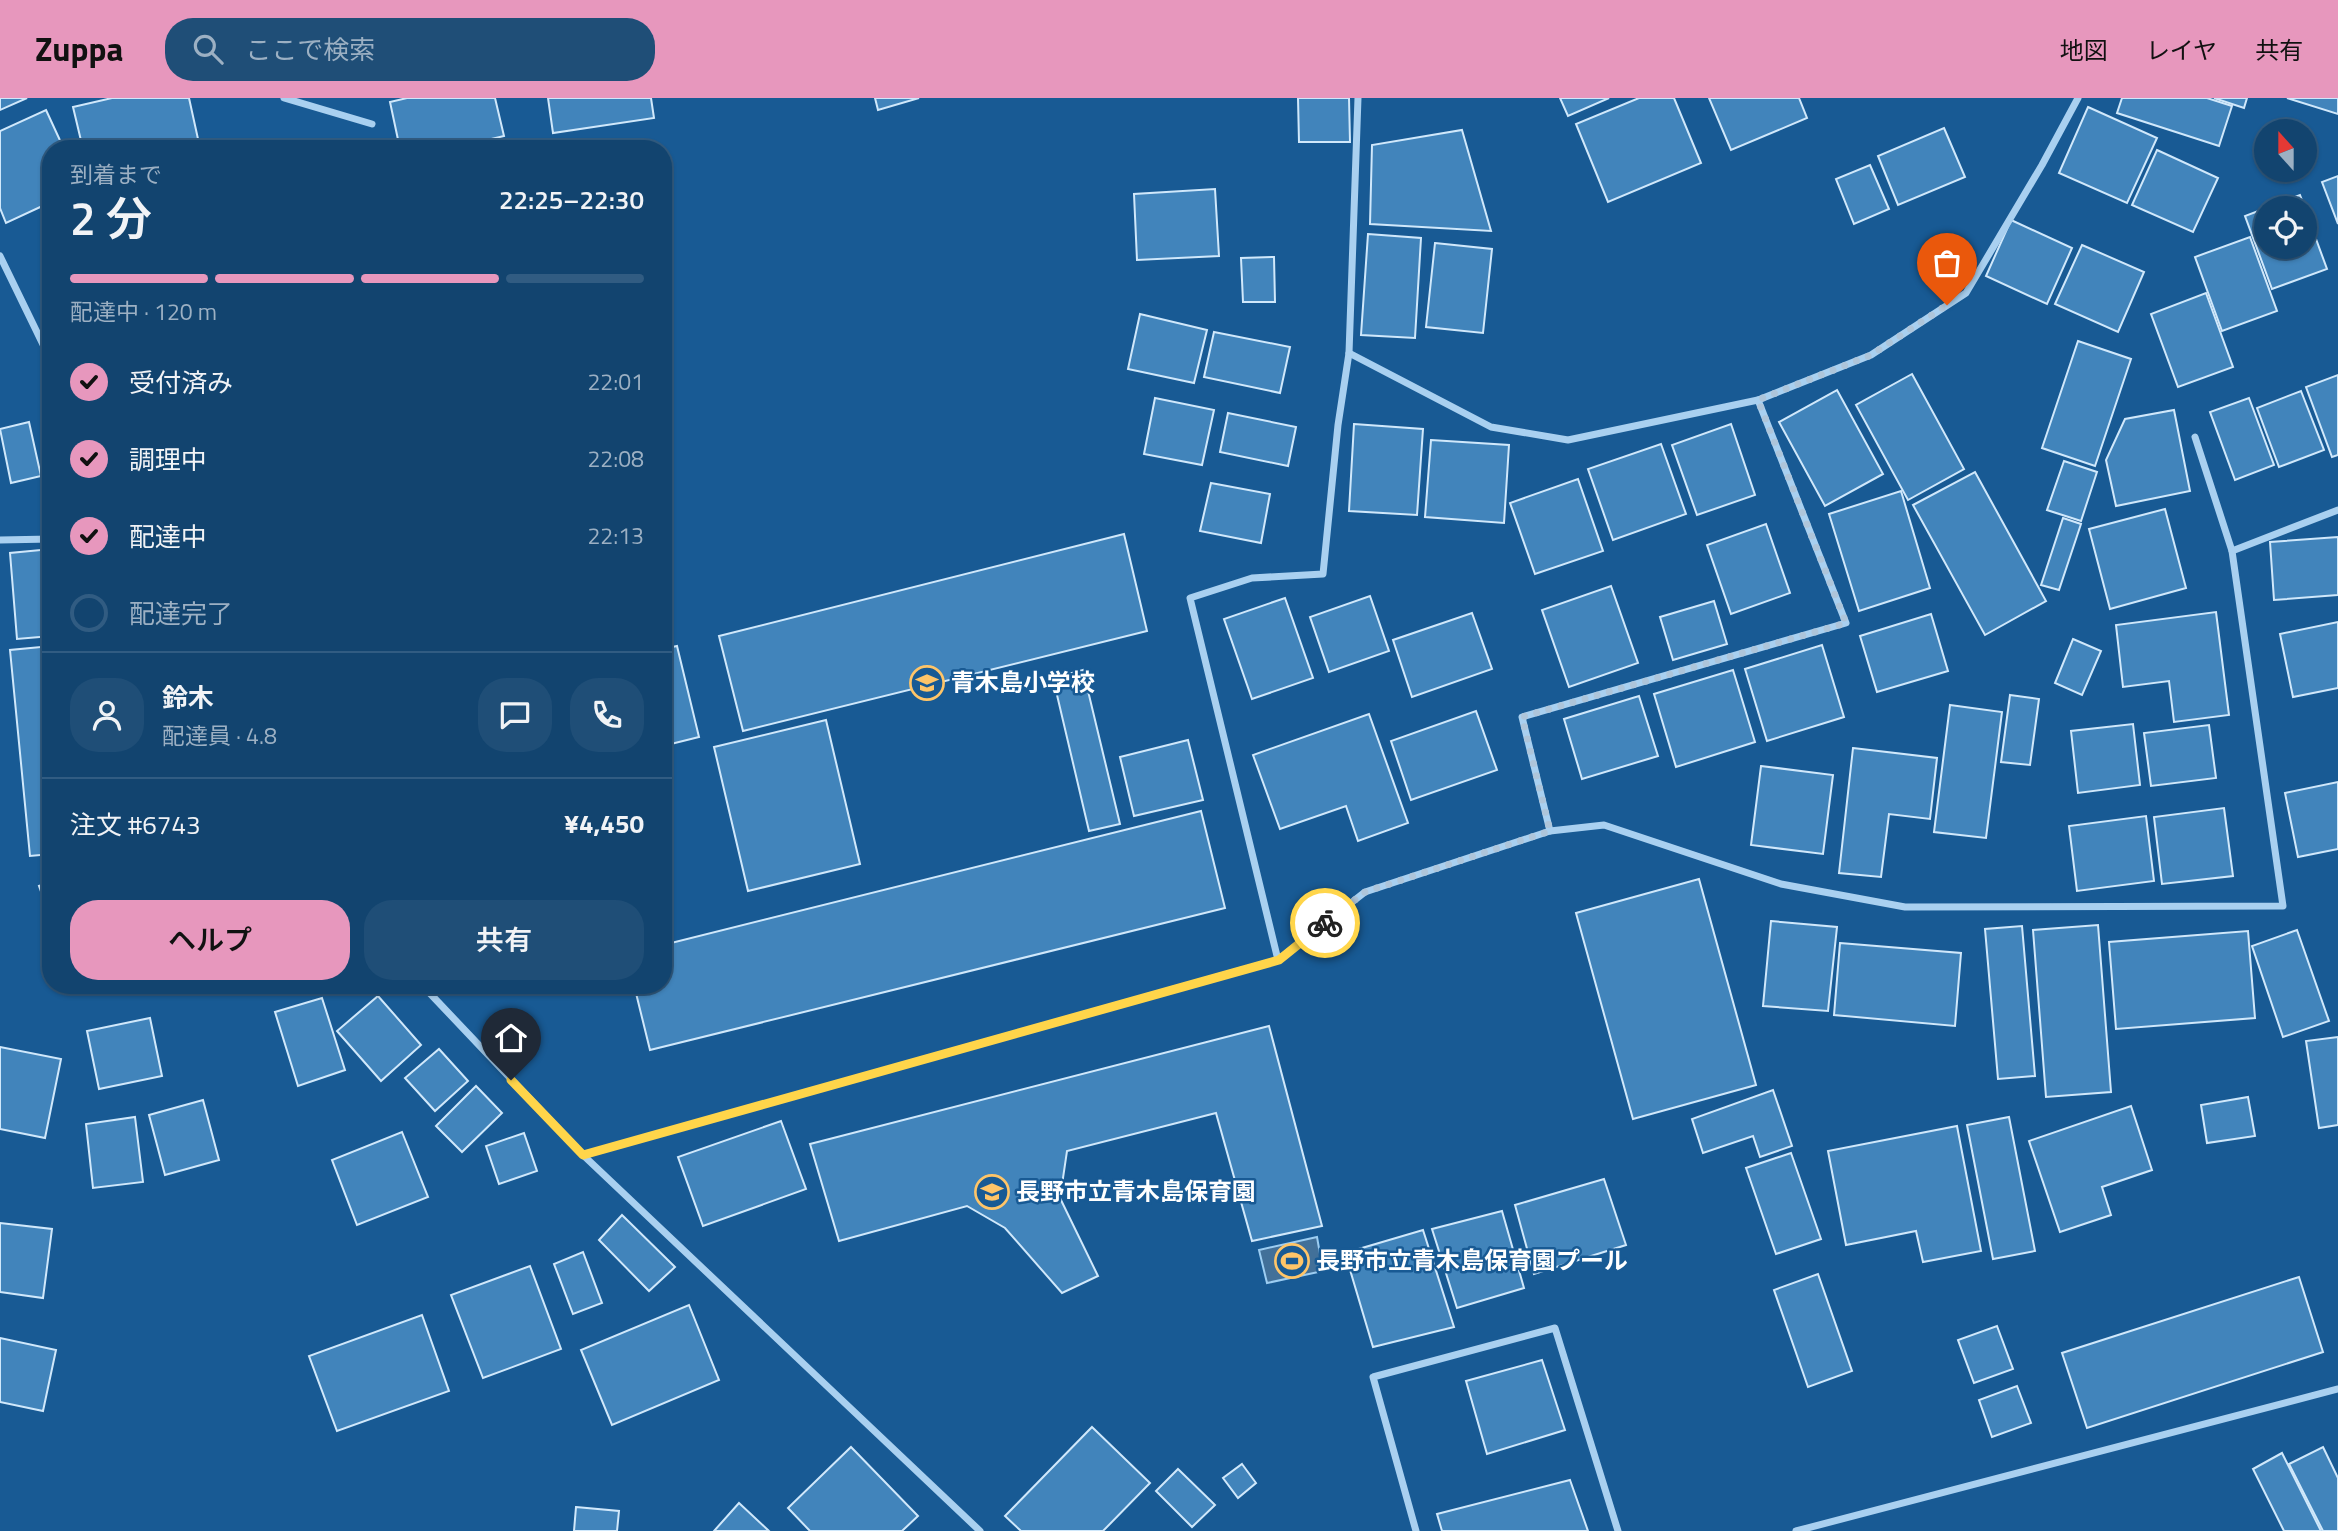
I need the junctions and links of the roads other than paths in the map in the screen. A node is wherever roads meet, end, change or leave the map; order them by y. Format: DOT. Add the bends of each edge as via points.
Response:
graph roads {
  1 [pos="284,98"];
  2 [pos="1358,98"];
  3 [pos="2077,98"];
  4 [pos="372,124"];
  5 [pos="0,256"];
  6 [pos="42,342"];
  7 [pos="1349,354"];
  8 [pos="1758,400"];
  9 [pos="2195,438"];
  10 [pos="2338,510"];
  11 [pos="42,539"];
  12 [pos="0,540"];
  13 [pos="2232,551"];
  14 [pos="1550,831"];
  15 [pos="1279,960"];
  16 [pos="431,994"];
  17 [pos="583,1155"];
  18 [pos="2338,1389"];
  19 [pos="980,1531"];
  20 [pos="1416,1531"];
  21 [pos="1618,1531"];
  22 [pos="1796,1531"];
  1 -- 4 [label="street"];
  2 -- 7 [label="street"];
  3 -- 8 [label="street" via="1966,293 1871,355"];
  5 -- 6 [label="street"];
  7 -- 8 [label="street" via="1491,427 1568,440"];
  7 -- 15 [label="street" via="1323,574 1252,578 1190,598"];
  8 -- 14 [label="street" via="1846,623 1522,717"];
  9 -- 13 [label="street"];
  10 -- 13 [label="street"];
  11 -- 12 [label="street"];
  13 -- 14 [label="street" via="2283,906 1905,907 1781,884 1604,825"];
  14 -- 15 [label="street" via="1365,892"];
  15 -- 17 [label="street"];
  16 -- 17 [label="street"];
  17 -- 19 [label="street"];
  18 -- 22 [label="street"];
  20 -- 21 [label="street" via="1373,1377 1555,1328"];
}
